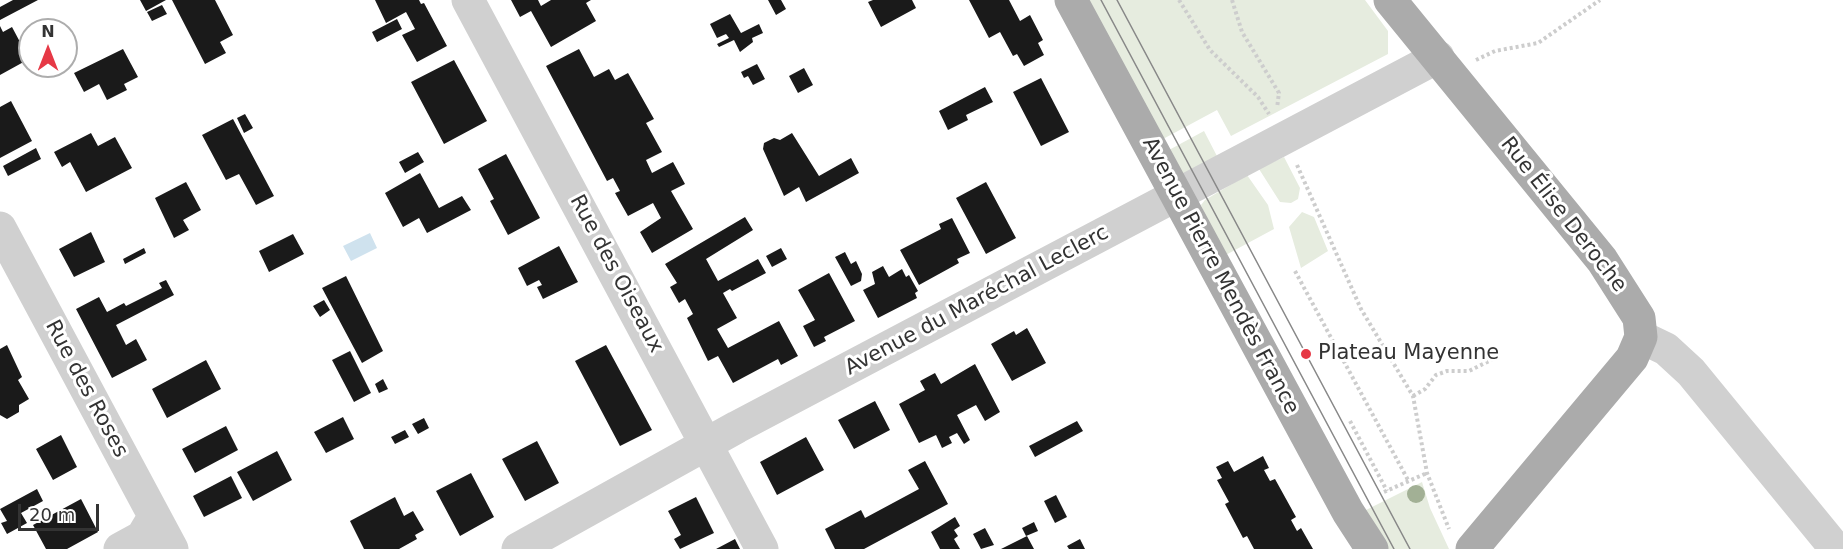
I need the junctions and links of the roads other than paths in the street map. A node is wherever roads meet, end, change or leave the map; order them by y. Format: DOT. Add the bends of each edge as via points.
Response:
graph roads {
  1 [pos="468,0"];
  2 [pos="1071,0"];
  3 [pos="1390,0"];
  4 [pos="1447,68"];
  5 [pos="1177,196"];
  6 [pos="0,228"];
  7 [pos="1641,337"];
  8 [pos="706,445"];
  9 [pos="154,517"];
  10 [pos="1462,542"];
  11 [pos="538,544"];
  12 [pos="120,549"];
  13 [pos="172,549"];
  14 [pos="762,549"];
  15 [pos="1372,549"];
  16 [pos="1836,549"];
  1 -- 8 [label="street, Rue des Oiseaux"];
  2 -- 5 [label="main road, Avenue Pierre Mendès France"];
  3 -- 4 [label="main road, Rue Élise Deroche"];
  4 -- 5 [label="street, Avenue du Maréchal Leclerc"];
  4 -- 7 [label="main road, Rue Élise Deroche" via="1602,260 1639,318"];
  5 -- 8 [label="street, Avenue du Maréchal Leclerc"];
  5 -- 15 [label="main road, Avenue Pierre Mendès France" via="1348,512"];
  6 -- 9 [label="street, Rue des Roses"];
  7 -- 10 [label="main road" via="1632,358"];
  7 -- 16 [label="street" via="1666,349 1691,372"];
  8 -- 11 [label="street, Avenue du Maréchal Leclerc"];
  8 -- 14 [label="street, Rue des Oiseaux"];
  9 -- 12 [label="street" via="142,537"];
  9 -- 13 [label="street, Rue des Roses"];
}
